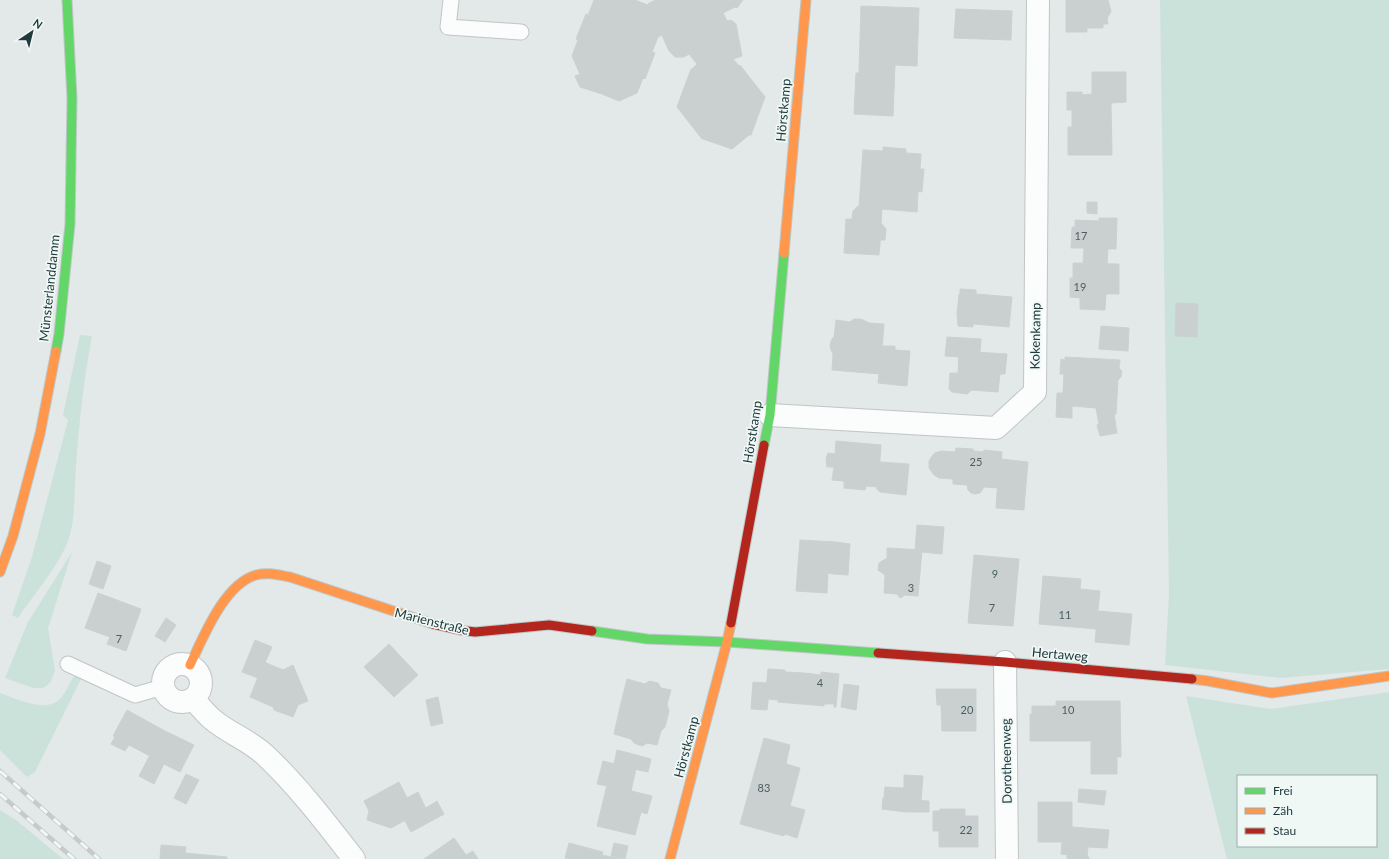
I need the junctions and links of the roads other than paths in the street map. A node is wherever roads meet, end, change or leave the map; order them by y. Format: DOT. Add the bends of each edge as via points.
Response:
graph roads {
  1 [pos="67,0"];
  2 [pos="451,0"];
  3 [pos="806,0"];
  4 [pos="1038,0"];
  5 [pos="521,32"];
  6 [pos="770,414"];
  7 [pos="0,572"];
  8 [pos="726,642"];
  9 [pos="1005,662"];
  10 [pos="68,664"];
  11 [pos="190,666"];
  12 [pos="1389,676"];
  13 [pos="163,687"];
  14 [pos="193,699"];
  15 [pos="354,859"];
  16 [pos="670,859"];
  17 [pos="1007,859"];
  1 -- 7 [label="street, Münsterlanddamm" via="72,98 70,224 59,334 40,434 13,536"];
  2 -- 5 [label="lane" via="448,27"];
  3 -- 6 [label="street, Hörstkamp"];
  4 -- 6 [label="street, Kokenkamp" via="1035,392 996,428"];
  6 -- 8 [label="street, Hörstkamp"];
  8 -- 9 [label="street, Hertaweg"];
  8 -- 11 [label="street, Marienstraße" via="647,639 549,625 495,631 459,630 271,573 255,575 241,583 229,595 218,610"];
  8 -- 16 [label="street, Hörstkamp"];
  9 -- 12 [label="street, Hertaweg" via="1208,681 1272,693"];
  9 -- 17 [label="street, Dorotheenweg"];
  10 -- 13 [label="lane" via="135,695"];
  11 -- 13 [label="street" via="172,666 164,675"];
  11 -- 14 [label="street" via="196,669 201,681 201,688"];
  13 -- 14 [label="street" via="165,693 174,701 187,702"];
  14 -- 15 [label="street" via="212,719 263,753 281,770"];
}
